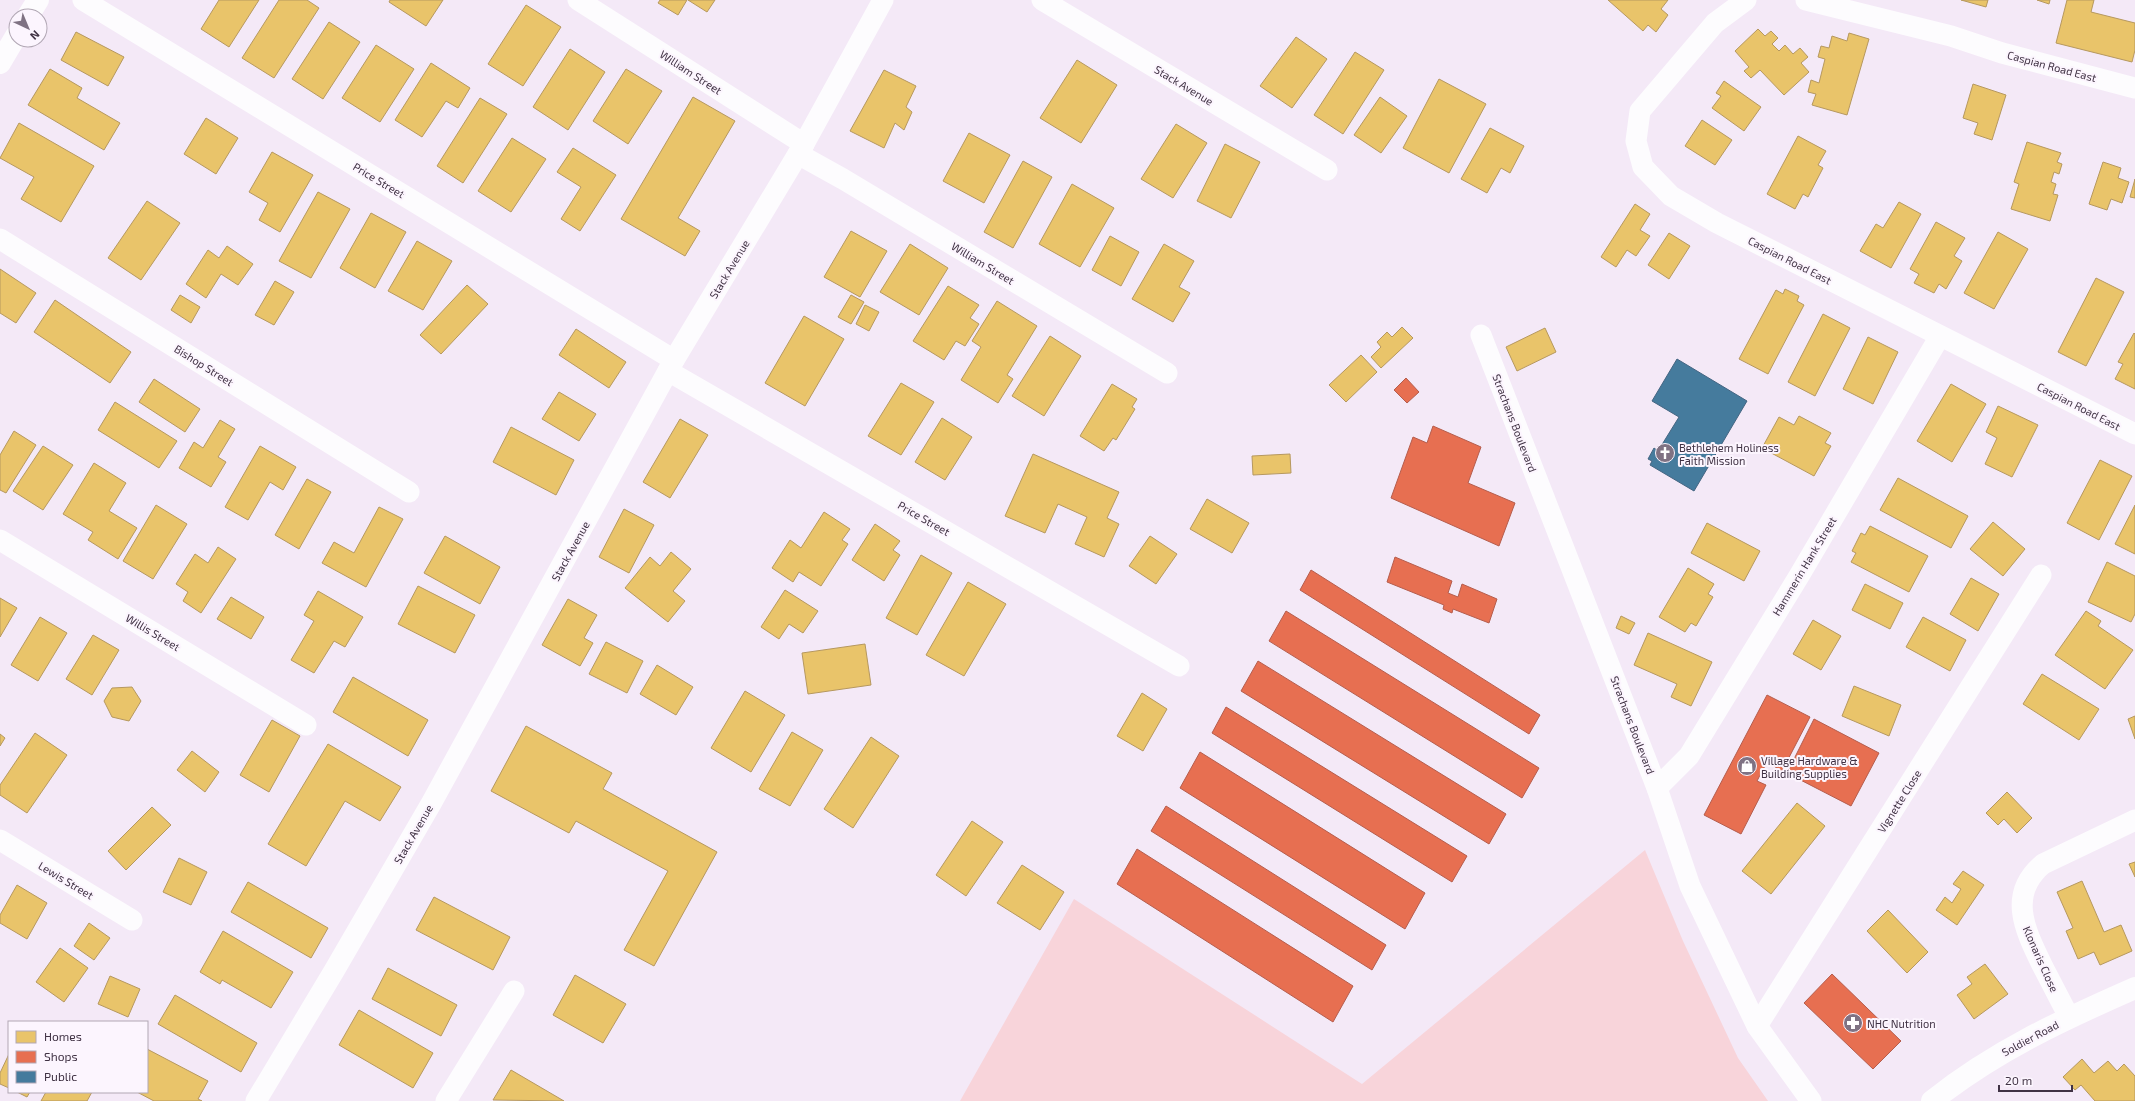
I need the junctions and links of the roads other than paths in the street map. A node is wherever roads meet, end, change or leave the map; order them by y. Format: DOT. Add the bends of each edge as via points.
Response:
graph roads {
  1 [pos="83,0"];
  2 [pos="578,0"];
  3 [pos="883,0"];
  4 [pos="1042,0"];
  5 [pos="1746,0"];
  6 [pos="1806,0"];
  7 [pos="9,48"];
  8 [pos="0,63"];
  9 [pos="2135,88"];
  10 [pos="801,149"];
  11 [pos="1327,170"];
  12 [pos="0,239"];
  13 [pos="1481,335"];
  14 [pos="1940,336"];
  15 [pos="671,366"];
  16 [pos="1167,373"];
  17 [pos="2135,434"];
  18 [pos="408,492"];
  19 [pos="0,540"];
  20 [pos="2041,576"];
  21 [pos="1179,666"];
  22 [pos="306,725"];
  23 [pos="1657,788"];
  24 [pos="2135,820"];
  25 [pos="0,840"];
  26 [pos="132,920"];
  27 [pos="2135,988"];
  28 [pos="514,991"];
  29 [pos="2069,1017"];
  30 [pos="1757,1026"];
  31 [pos="256,1101"];
  32 [pos="446,1101"];
  33 [pos="1811,1101"];
  34 [pos="1932,1101"];
  1 -- 15 [label="street, Price Street"];
  2 -- 10 [label="street, William Street"];
  3 -- 10 [label="street, Stack Avenue"];
  4 -- 11 [label="street, Stack Avenue"];
  5 -- 14 [label="street, Caspian Road East" via="1715,23 1640,111 1636,141 1643,167 1671,196 1717,223"];
  6 -- 9 [label="street, Caspian Road East" via="1951,36 2002,53"];
  7 -- 8 [label="main road"];
  10 -- 15 [label="street, Stack Avenue"];
  10 -- 16 [label="street, William Street" via="844,179"];
  12 -- 18 [label="street, Bishop Street"];
  13 -- 23 [label="street, Strachans Boulevard"];
  14 -- 17 [label="street, Caspian Road East"];
  14 -- 23 [label="street, Hammerin Hank Street" via="1799,576 1689,756"];
  15 -- 21 [label="street, Price Street"];
  15 -- 31 [label="street, Stack Avenue" via="432,802"];
  19 -- 22 [label="street, Willis Street"];
  20 -- 30 [label="street, Vignette Close"];
  23 -- 30 [label="street, Strachans Boulevard" via="1690,886"];
  24 -- 29 [label="street, Klonaris Close" via="2042,864 2033,872 2026,884 2022,910 2026,929"];
  25 -- 26 [label="street, Lewis Street"];
  27 -- 29 [label="main road, Soldier Road"];
  28 -- 32 [label="street"];
  29 -- 34 [label="main road, Soldier Road" via="1987,1061"];
  30 -- 33 [label="street, Strachans Boulevard"];
}
